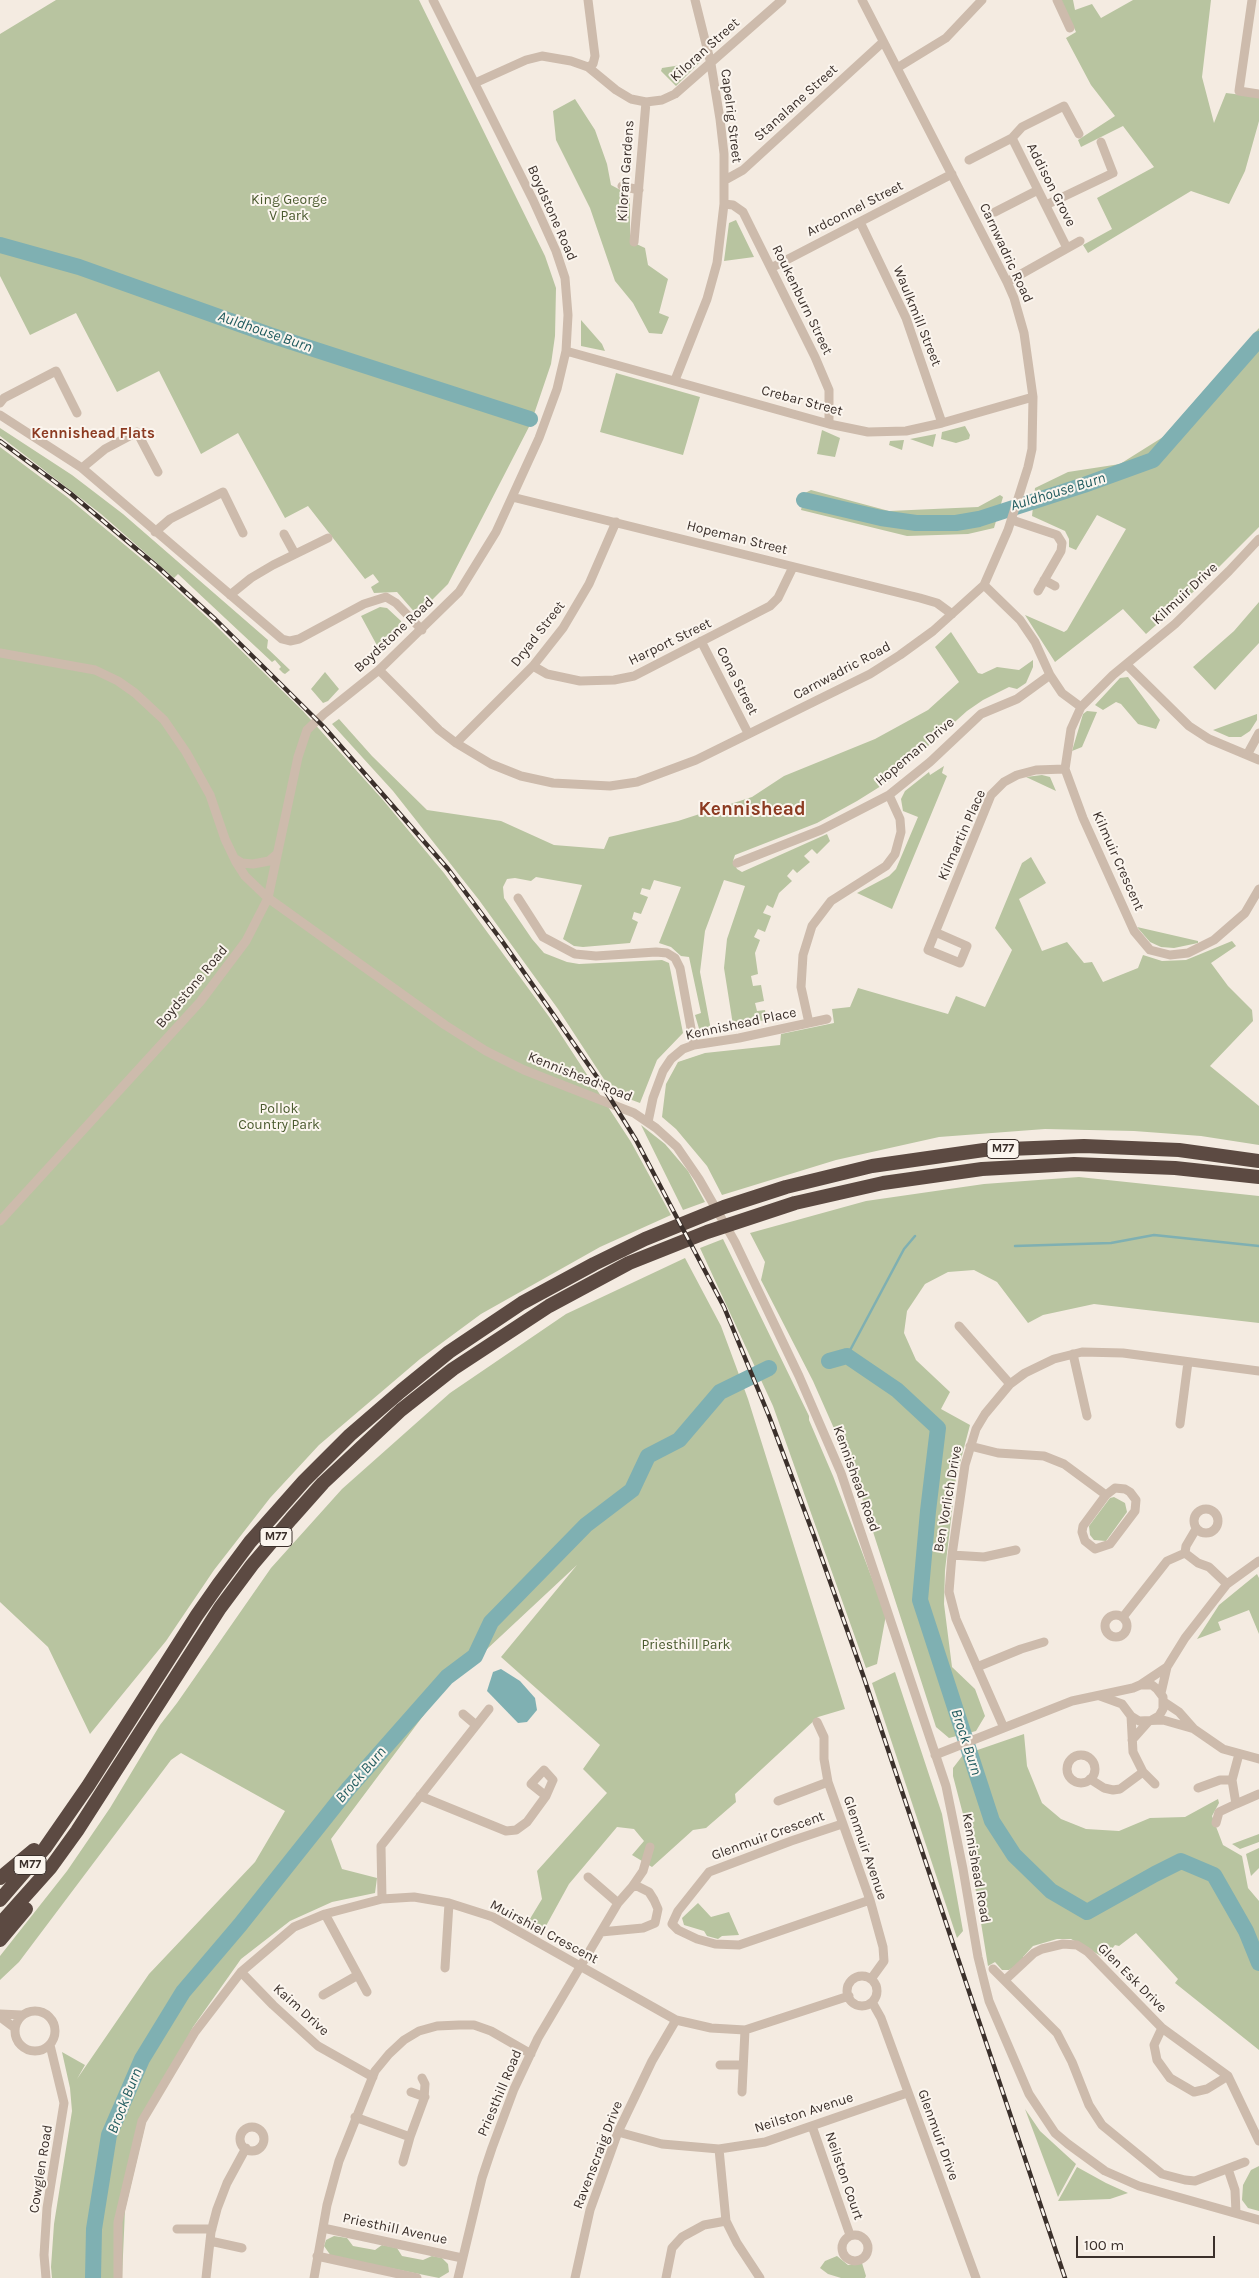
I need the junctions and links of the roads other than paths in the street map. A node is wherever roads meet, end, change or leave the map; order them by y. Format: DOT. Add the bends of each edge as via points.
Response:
graph roads {
  1 [pos="433,0"];
  2 [pos="588,0"];
  3 [pos="695,0"];
  4 [pos="782,0"];
  5 [pos="862,0"];
  6 [pos="982,0"];
  7 [pos="1057,0"];
  8 [pos="1252,0"];
  9 [pos="1070,28"];
  10 [pos="883,42"];
  11 [pos="711,64"];
  12 [pos="588,68"];
  13 [pos="897,68"];
  14 [pos="475,83"];
  15 [pos="1259,94"];
  16 [pos="646,102"];
  17 [pos="1079,134"];
  18 [pos="1012,138"];
  19 [pos="1101,142"];
  20 [pos="969,160"];
  21 [pos="952,174"];
  22 [pos="725,180"];
  23 [pos="622,186"];
  24 [pos="639,190"];
  25 [pos="1038,190"];
  26 [pos="724,204"];
  27 [pos="1046,205"];
  28 [pos="995,212"];
  29 [pos="860,222"];
  30 [pos="1080,241"];
  31 [pos="634,242"];
  32 [pos="1067,248"];
  33 [pos="771,268"];
  34 [pos="1006,282"];
  35 [pos="566,351"];
  36 [pos="675,380"];
  37 [pos="1033,397"];
  38 [pos="0,403"];
  39 [pos="77,413"];
  40 [pos="0,415"];
  41 [pos="942,423"];
  42 [pos="829,424"];
  43 [pos="82,468"];
  44 [pos="158,472"];
  45 [pos="512,497"];
  46 [pos="1012,520"];
  47 [pos="616,522"];
  48 [pos="155,532"];
  49 [pos="243,533"];
  50 [pos="284,534"];
  51 [pos="328,538"];
  52 [pos="1259,539"];
  53 [pos="295,554"];
  54 [pos="793,567"];
  55 [pos="1044,580"];
  56 [pos="984,584"];
  57 [pos="1055,586"];
  58 [pos="1038,591"];
  59 [pos="230,595"];
  60 [pos="952,614"];
  61 [pos="422,630"];
  62 [pos="701,641"];
  63 [pos="0,653"];
  64 [pos="1127,664"];
  65 [pos="533,666"];
  66 [pos="379,670"];
  67 [pos="1050,675"];
  68 [pos="1081,707"];
  69 [pos="748,733"];
  70 [pos="1259,733"];
  71 [pos="456,743"];
  72 [pos="1248,755"];
  73 [pos="1259,760"];
  74 [pos="1065,769"];
  75 [pos="889,795"];
  76 [pos="277,854"];
  77 [pos="234,858"];
  78 [pos="737,863"];
  79 [pos="1259,889"];
  80 [pos="268,898"];
  81 [pos="518,898"];
  82 [pos="935,932"];
  83 [pos="827,1019"];
  84 [pos="809,1023"];
  85 [pos="694,1045"];
  86 [pos="648,1122"];
  87 [pos="1259,1161"];
  88 [pos="1259,1177"];
  89 [pos="0,1221"];
  90 [pos="959,1326"];
  91 [pos="1073,1354"];
  92 [pos="1188,1362"];
  93 [pos="1259,1371"];
  94 [pos="1010,1384"];
  95 [pos="1087,1416"];
  96 [pos="1180,1424"];
  97 [pos="970,1446"];
  98 [pos="1106,1495"];
  99 [pos="1196,1529"];
  100 [pos="1016,1550"];
  101 [pos="1185,1553"];
  102 [pos="952,1554"];
  103 [pos="1259,1561"];
  104 [pos="1227,1584"];
  105 [pos="1123,1617"];
  106 [pos="1044,1642"];
  107 [pos="977,1667"];
  108 [pos="1166,1667"];
  109 [pos="1136,1686"];
  110 [pos="1100,1696"];
  111 [pos="1163,1697"];
  112 [pos="489,1709"];
  113 [pos="1129,1712"];
  114 [pos="463,1714"];
  115 [pos="1150,1721"];
  116 [pos="817,1722"];
  117 [pos="476,1724"];
  118 [pos="1004,1728"];
  119 [pos="1194,1729"];
  120 [pos="1132,1740"];
  121 [pos="1240,1754"];
  122 [pos="935,1755"];
  123 [pos="1259,1759"];
  124 [pos="1143,1772"];
  125 [pos="1090,1779"];
  126 [pos="1232,1780"];
  127 [pos="828,1782"];
  128 [pos="1155,1784"];
  129 [pos="1198,1788"];
  130 [pos="1259,1794"];
  131 [pos="420,1796"];
  132 [pos="546,1796"];
  133 [pos="778,1801"];
  134 [pos="1236,1804"];
  135 [pos="1216,1823"];
  136 [pos="842,1824"];
  137 [pos="59,1828"];
  138 [pos="77,1831"];
  139 [pos="650,1846"];
  140 [pos="588,1877"];
  141 [pos="0,1878"];
  142 [pos="632,1887"];
  143 [pos="0,1900"];
  144 [pos="382,1900"];
  145 [pos="870,1900"];
  146 [pos="449,1903"];
  147 [pos="618,1903"];
  148 [pos="325,1914"];
  149 [pos="0,1924"];
  150 [pos="601,1932"];
  151 [pos="0,1940"];
  152 [pos="582,1966"];
  153 [pos="445,1968"];
  154 [pos="993,1969"];
  155 [pos="241,1972"];
  156 [pos="358,1975"];
  157 [pos="871,1979"];
  158 [pos="1005,1980"];
  159 [pos="367,1992"];
  160 [pos="323,1996"];
  161 [pos="849,1996"];
  162 [pos="872,2002"];
  163 [pos="22,2015"];
  164 [pos="0,2016"];
  165 [pos="676,2020"];
  166 [pos="15,2028"];
  167 [pos="1162,2028"];
  168 [pos="745,2030"];
  169 [pos="50,2044"];
  170 [pos="38,2051"];
  171 [pos="531,2054"];
  172 [pos="720,2065"];
  173 [pos="743,2065"];
  174 [pos="54,2066"];
  175 [pos="1228,2076"];
  176 [pos="372,2077"];
  177 [pos="422,2078"];
  178 [pos="411,2092"];
  179 [pos="742,2092"];
  180 [pos="908,2093"];
  181 [pos="425,2097"];
  182 [pos="356,2118"];
  183 [pos="812,2126"];
  184 [pos="618,2132"];
  185 [pos="410,2137"];
  186 [pos="1259,2140"];
  187 [pos="246,2148"];
  188 [pos="719,2150"];
  189 [pos="403,2162"];
  190 [pos="1245,2162"];
  191 [pos="1228,2169"];
  192 [pos="1236,2213"];
  193 [pos="1259,2220"];
  194 [pos="726,2221"];
  195 [pos="323,2228"];
  196 [pos="177,2229"];
  197 [pos="212,2229"];
  198 [pos="850,2235"];
  199 [pos="210,2241"];
  200 [pos="242,2248"];
  201 [pos="317,2256"];
  202 [pos="462,2258"];
  203 [pos="46,2278"];
  204 [pos="118,2278"];
  205 [pos="206,2278"];
  206 [pos="314,2278"];
  207 [pos="417,2278"];
  208 [pos="458,2278"];
  209 [pos="575,2278"];
  210 [pos="666,2278"];
  211 [pos="760,2278"];
  212 [pos="976,2278"];
  1 -- 14 [label="street, Boydstone Road"];
  2 -- 12 [label="street" via="595,56"];
  3 -- 11 [label="street, Capelrig Street"];
  4 -- 11 [label="street, Kiloran Street"];
  5 -- 10 [label="street, Carnwadric Road"];
  6 -- 13 [label="street" via="946,38"];
  7 -- 9 [label="street"];
  8 -- 15 [label="street" via="1239,91"];
  10 -- 13 [label="street, Carnwadric Road"];
  10 -- 22 [label="street, Stanalane Street" via="743,170"];
  11 -- 16 [label="street, Kiloran Street" via="675,94"];
  11 -- 22 [label="street, Capelrig Street" via="722,133"];
  12 -- 14 [label="street" via="542,56"];
  12 -- 16 [label="street" via="625,96"];
  13 -- 21 [label="street, Carnwadric Road"];
  14 -- 35 [label="street, Boydstone Road" via="556,251 564,278 568,315"];
  16 -- 24 [label="street, Kiloran Gardens"];
  17 -- 18 [label="street, Addison Grove" via="1064,106 1022,127"];
  18 -- 20 [label="street"];
  18 -- 25 [label="street, Addison Grove"];
  19 -- 27 [label="street" via="1113,173"];
  21 -- 29 [label="street, Ardconnel Street"];
  21 -- 34 [label="street, Carnwadric Road"];
  22 -- 26 [label="street, Capelrig Street"];
  23 -- 24 [label="street"];
  24 -- 31 [label="street, Kiloran Gardens"];
  25 -- 27 [label="street, Addison Grove"];
  25 -- 28 [label="street"];
  26 -- 33 [label="street, Roukenburn Street" via="733,204 743,212"];
  26 -- 36 [label="street, Capelrig Street" via="717,263 708,299"];
  27 -- 32 [label="street, Addison Grove"];
  29 -- 33 [label="street, Ardconnel Street"];
  29 -- 41 [label="street, Waulkmill Street" via="906,318"];
  30 -- 32 [label="street"];
  32 -- 34 [label="street"];
  33 -- 42 [label="street, Roukenburn Street" via="824,377 830,403"];
  34 -- 37 [label="street, Carnwadric Road" via="1024,333"];
  35 -- 36 [label="street, Crebar Street"];
  35 -- 45 [label="street, Boydstone Road" via="557,389 539,438"];
  36 -- 42 [label="street, Crebar Street"];
  37 -- 41 [label="street, Crebar Street"];
  37 -- 46 [label="street, Carnwadric Road" via="1032,448"];
  38 -- 39 [label="street" via="56,371"];
  40 -- 43 [label="street"];
  41 -- 42 [label="street, Crebar Street" via="886,432 868,432"];
  43 -- 44 [label="street" via="105,448 137,432"];
  43 -- 48 [label="street"];
  45 -- 47 [label="street, Hopeman Street"];
  45 -- 61 [label="street, Boydstone Road" via="496,532 459,592"];
  46 -- 55 [label="street" via="1057,536 1062,543 1061,551"];
  46 -- 56 [label="street, Carnwadric Road"];
  47 -- 54 [label="street, Hopeman Street"];
  47 -- 65 [label="street, Dryad Street" via="573,613"];
  48 -- 49 [label="street" via="170,519 222,492"];
  48 -- 59 [label="street"];
  50 -- 53 [label="street"];
  51 -- 53 [label="street"];
  52 -- 64 [label="street, Kilmuir Drive" via="1174,624"];
  53 -- 59 [label="street" via="251,578"];
  54 -- 60 [label="street, Hopeman Street" via="928,601"];
  54 -- 62 [label="street, Harport Street" via="778,598 770,606"];
  55 -- 57 [label="street"];
  55 -- 58 [label="street"];
  56 -- 60 [label="street, Carnwadric Road"];
  56 -- 67 [label="street" via="1020,620 1035,642"];
  59 -- 61 [label="street" via="274,634 290,641 375,599 386,597"];
  60 -- 69 [label="street, Carnwadric Road" via="870,674"];
  61 -- 66 [label="street, Boydstone Road"];
  62 -- 65 [label="street, Harport Street" via="634,676 614,680 570,680 547,674"];
  62 -- 69 [label="street, Cona Street"];
  63 -- 77 [label="street, Kennishead Road" via="95,670 118,681 150,705 176,736 201,775"];
  64 -- 68 [label="street, Kilmuir Crescent"];
  64 -- 72 [label="street" via="1189,726 1209,739"];
  65 -- 71 [label="street, Dryad Street"];
  66 -- 71 [label="street, Carnwadric Road"];
  66 -- 76 [label="street, Boydstone Road" via="307,730"];
  67 -- 68 [label="street" via="1062,694"];
  67 -- 75 [label="street, Hopeman Drive" via="1017,699 981,714"];
  68 -- 74 [label="street, Kilmuir Crescent" via="1071,729"];
  69 -- 71 [label="street, Carnwadric Road" via="667,772 637,782 610,786 553,783 521,776 491,764"];
  70 -- 72 [label="street"];
  72 -- 73 [label="street"];
  74 -- 79 [label="street, Kilmuir Crescent" via="1083,818 1134,931 1150,950 1170,955 1188,953 1214,940 1245,912"];
  74 -- 82 [label="street, Kilmartin Place" via="1036,770 1017,775 1004,782 991,796"];
  75 -- 78 [label="street, Hopeman Drive" via="821,830"];
  75 -- 84 [label="street" via="900,819 901,832 895,854 886,866 832,901 812,926 803,954 801,987"];
  76 -- 77 [label="street" via="253,864"];
  76 -- 80 [label="street, Boydstone Road"];
  77 -- 80 [label="street, Kennishead Road" via="245,876"];
  80 -- 86 [label="street, Kennishead Road" via="486,1051 634,1113"];
  80 -- 89 [label="street, Boydstone Road" via="246,942 216,984"];
  81 -- 85 [label="street" via="543,937 575,954 596,956 656,952 675,958 680,968"];
  83 -- 84 [label="street, Kennishead Place"];
  84 -- 85 [label="street, Kennishead Place"];
  85 -- 86 [label="street, Kennishead Place" via="683,1049 663,1071"];
  86 -- 122 [label="street, Kennishead Road" via="678,1147 710,1198 751,1275 829,1441"];
  87 -- 137 [label="highway, M77" via="1179,1150 1084,1146 984,1150 872,1166 752,1198 645,1240 539,1293 449,1352 350,1435 310,1474 250,1542 202,1607"];
  88 -- 138 [label="highway, M77" via="1175,1168 1065,1164 1004,1167 883,1183 764,1212 652,1253 548,1306 453,1369 378,1430 323,1483 220,1608"];
  90 -- 94 [label="street"];
  91 -- 92 [label="street, Ben Vorlich Drive" via="1107,1351"];
  91 -- 94 [label="street, Ben Vorlich Drive" via="1039,1366"];
  91 -- 95 [label="street"];
  92 -- 93 [label="street, Ben Vorlich Drive"];
  92 -- 96 [label="street"];
  94 -- 97 [label="street, Ben Vorlich Drive" via="985,1414"];
  97 -- 98 [label="street" via="998,1453 1053,1458"];
  97 -- 102 [label="street, Ben Vorlich Drive"];
  98 -- 98 [label="street" via="1115,1488 1125,1488 1134,1496 1137,1506 1110,1544 1096,1549 1087,1545 1083,1526"];
  99 -- 101 [label="street"];
  100 -- 102 [label="street" via="984,1557"];
  101 -- 104 [label="street" via="1209,1567"];
  101 -- 105 [label="street" via="1167,1561"];
  102 -- 107 [label="street, Ben Vorlich Drive" via="949,1581 952,1608"];
  103 -- 104 [label="street"];
  104 -- 108 [label="street"];
  106 -- 107 [label="street"];
  107 -- 118 [label="street, Ben Vorlich Drive"];
  108 -- 109 [label="street"];
  108 -- 111 [label="street"];
  109 -- 110 [label="street"];
  109 -- 111 [label="street" via="1152,1685"];
  109 -- 113 [label="street" via="1127,1698"];
  110 -- 113 [label="street" via="1116,1700"];
  110 -- 118 [label="street" via="1072,1701"];
  111 -- 115 [label="street" via="1159,1716"];
  111 -- 119 [label="street"];
  112 -- 117 [label="street"];
  113 -- 115 [label="street" via="1138,1721"];
  113 -- 120 [label="street"];
  114 -- 117 [label="street"];
  115 -- 119 [label="street" via="1176,1722"];
  115 -- 120 [label="street"];
  116 -- 127 [label="street, Glenmuir Avenue" via="824,1738"];
  117 -- 131 [label="street"];
  118 -- 122 [label="street"];
  119 -- 121 [label="street" via="1223,1748"];
  120 -- 124 [label="street" via="1133,1752"];
  121 -- 123 [label="street"];
  121 -- 126 [label="street"];
  122 -- 192 [label="street, Kennishead Road" via="950,1803 989,2001 1020,2076 1038,2109 1055,2133 1105,2171 1139,2186"];
  124 -- 125 [label="street" via="1120,1789 1113,1790"];
  124 -- 128 [label="street"];
  126 -- 129 [label="street" via="1220,1780"];
  126 -- 134 [label="street"];
  127 -- 133 [label="street"];
  127 -- 136 [label="street, Glenmuir Avenue"];
  130 -- 134 [label="street"];
  131 -- 132 [label="street" via="506,1831 516,1830 526,1822"];
  131 -- 144 [label="street" via="381,1846"];
  134 -- 135 [label="street" via="1219,1812"];
  136 -- 145 [label="street, Glenmuir Avenue"];
  136 -- 145 [label="street, Glenmuir Crescent" via="709,1872 678,1911 672,1924 697,1939 738,1945"];
  137 -- 141 [label="highway"];
  137 -- 143 [label="highway, M77"];
  138 -- 149 [label="highway, M77"];
  138 -- 151 [label="highway" via="34,1899"];
  139 -- 142 [label="street, Priesthill Road" via="643,1871"];
  140 -- 147 [label="street"];
  142 -- 147 [label="street, Priesthill Road"];
  142 -- 150 [label="street" via="649,1892 658,1909 655,1923 643,1928"];
  144 -- 146 [label="street, Muirshiel Crescent" via="414,1897"];
  144 -- 148 [label="street, Muirshiel Crescent"];
  145 -- 157 [label="street, Glenmuir Avenue" via="884,1961"];
  146 -- 152 [label="street, Muirshiel Crescent" via="493,1917"];
  146 -- 153 [label="street"];
  147 -- 150 [label="street, Priesthill Road"];
  148 -- 155 [label="street, Muirshiel Crescent" via="294,1927"];
  148 -- 156 [label="street"];
  150 -- 152 [label="street, Priesthill Road"];
  152 -- 165 [label="street, Muirshiel Crescent"];
  152 -- 171 [label="street, Priesthill Road" via="551,2014"];
  154 -- 158 [label="street"];
  155 -- 176 [label="street, Kaim Drive" via="318,2046"];
  155 -- 204 [label="street, Muirshiel Crescent" via="195,2032 142,2121 118,2222"];
  156 -- 159 [label="street"];
  156 -- 160 [label="street"];
  157 -- 161 [label="street" via="862,1976 853,1979 848,1987"];
  157 -- 162 [label="street, Glenmuir Drive" via="877,1990"];
  158 -- 167 [label="street, Glen Esk Drive" via="1034,1953 1055,1945 1077,1945 1096,1958"];
  158 -- 191 [label="street" via="1057,2033 1089,2105 1102,2125 1169,2176 1195,2181"];
  161 -- 162 [label="street" via="859,2005"];
  161 -- 168 [label="street, Muirshiel Crescent"];
  162 -- 180 [label="street, Glenmuir Drive"];
  163 -- 164 [label="street"];
  163 -- 166 [label="street"];
  163 -- 169 [label="street" via="35,2010 51,2018 55,2034"];
  164 -- 166 [label="street"];
  165 -- 168 [label="street, Muirshiel Crescent" via="711,2028"];
  165 -- 184 [label="street, Ravenscraig Drive"];
  166 -- 170 [label="street" via="16,2038 22,2047"];
  167 -- 175 [label="street, Glen Esk Drive"];
  167 -- 175 [label="street, Glen Esk Drive" via="1154,2044 1157,2060 1170,2078 1194,2092 1207,2089"];
  168 -- 173 [label="street"];
  169 -- 170 [label="street"];
  169 -- 174 [label="street, Cowglen Road"];
  170 -- 174 [label="street, Cowglen Road"];
  171 -- 176 [label="street" via="514,2042 474,2025 437,2026 404,2040"];
  171 -- 202 [label="street, Priesthill Road" via="492,2148"];
  172 -- 173 [label="street"];
  173 -- 179 [label="street"];
  174 -- 203 [label="street, Cowglen Road" via="64,2103 47,2208"];
  175 -- 186 [label="street, Glen Esk Drive"];
  176 -- 182 [label="street"];
  177 -- 181 [label="street"];
  178 -- 181 [label="street"];
  180 -- 183 [label="street, Neilston Avenue"];
  180 -- 212 [label="street, Glenmuir Drive"];
  181 -- 185 [label="street"];
  182 -- 185 [label="street"];
  182 -- 195 [label="street" via="339,2161"];
  183 -- 188 [label="street, Neilston Avenue" via="766,2142"];
  183 -- 198 [label="street, Neilston Court"];
  184 -- 188 [label="street, Neilston Avenue" via="662,2144"];
  184 -- 209 [label="street, Ravenscraig Drive" via="590,2210"];
  185 -- 189 [label="street"];
  187 -- 197 [label="street" via="227,2183"];
  188 -- 194 [label="street"];
  190 -- 191 [label="street"];
  191 -- 192 [label="street" via="1235,2190"];
  192 -- 193 [label="street, Kennishead Road"];
  194 -- 210 [label="street" via="704,2225 682,2237 672,2248"];
  194 -- 211 [label="street" via="736,2243"];
  195 -- 201 [label="street"];
  195 -- 202 [label="street, Priesthill Avenue"];
  196 -- 197 [label="street"];
  197 -- 199 [label="street"];
  199 -- 200 [label="street"];
  199 -- 205 [label="street"];
  201 -- 206 [label="street"];
  201 -- 207 [label="street"];
  202 -- 208 [label="street, Priesthill Road"];
}
